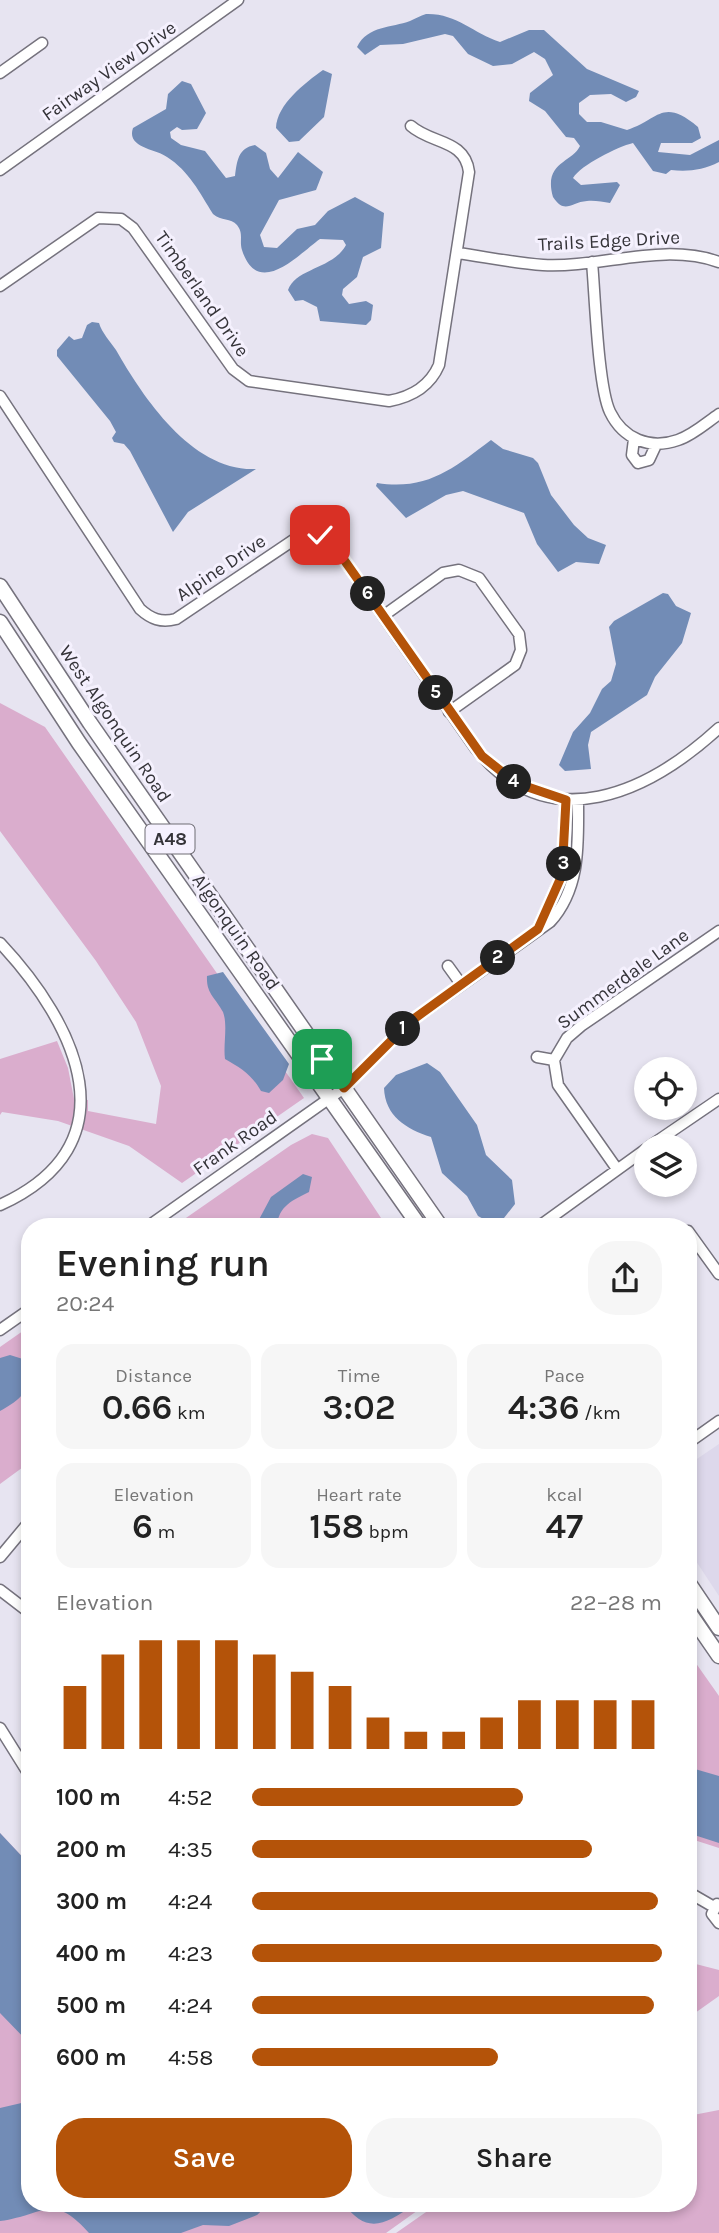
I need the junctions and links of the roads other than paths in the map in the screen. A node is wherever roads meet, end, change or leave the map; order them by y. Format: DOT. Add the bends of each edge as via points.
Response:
graph roads {
  1 [pos="238,0"];
  2 [pos="43,43"];
  3 [pos="0,73"];
  4 [pos="411,126"];
  5 [pos="0,170"];
  6 [pos="458,253"];
  7 [pos="592,262"];
  8 [pos="719,262"];
  9 [pos="0,270"];
  10 [pos="5,283"];
  11 [pos="0,396"];
  12 [pos="719,414"];
  13 [pos="634,439"];
  14 [pos="656,445"];
  15 [pos="0,586"];
  16 [pos="383,616"];
  17 [pos="0,622"];
  18 [pos="449,712"];
  19 [pos="719,727"];
  20 [pos="566,800"];
  21 [pos="579,801"];
  22 [pos="538,929"];
  23 [pos="719,932"];
  24 [pos="0,943"];
  25 [pos="448,966"];
  26 [pos="461,984"];
  27 [pos="537,1058"];
  28 [pos="554,1060"];
  29 [pos="344,1088"];
  30 [pos="330,1098"];
  31 [pos="719,1099"];
  32 [pos="668,1134"];
  33 [pos="634,1157"];
  34 [pos="617,1169"];
  35 [pos="0,1205"];
  36 [pos="160,1218"];
  37 [pos="414,1218"];
  38 [pos="435,1218"];
  39 [pos="552,1218"];
  40 [pos="697,1243"];
  41 [pos="719,1274"];
  42 [pos="21,1315"];
  43 [pos="0,1330"];
  44 [pos="719,1421"];
  45 [pos="697,1437"];
  46 [pos="21,1532"];
  47 [pos="0,1557"];
  48 [pos="0,1590"];
  49 [pos="697,1595"];
  50 [pos="21,1606"];
  51 [pos="697,1624"];
  52 [pos="719,1628"];
  53 [pos="719,1656"];
  54 [pos="0,1728"];
  55 [pos="21,1762"];
  56 [pos="697,1896"];
  57 [pos="716,1905"];
  58 [pos="719,1923"];
  1 -- 5 [label="street, Fairway View Drive"];
  2 -- 3 [label="street"];
  4 -- 6 [label="street, Timberland Drive" via="428,138 453,145 468,164"];
  6 -- 7 [label="street, Trails Edge Drive" via="544,265"];
  6 -- 10 [label="street, Timberland Drive" via="435,374 409,395 389,401 259,384 241,376 133,228 121,219 98,218"];
  7 -- 8 [label="street, Trails Edge Drive" via="666,254 698,255"];
  7 -- 13 [label="street" via="606,400 615,419"];
  9 -- 10 [label="street"];
  11 -- 16 [label="street, Alpine Drive" via="148,616 159,621 176,619 294,539 310,534 332,543"];
  12 -- 14 [label="street" via="679,440"];
  13 -- 14 [label="street"];
  13 -- 14 [label="street" via="632,455 638,463 649,460"];
  15 -- 29 [label="main road, West Algonquin Road / A48"];
  16 -- 18 [label="street, Alpine Drive"];
  16 -- 18 [label="street" via="443,573 459,570 480,578 519,634 522,650 515,665"];
  17 -- 30 [label="main road, Algonquin Road / A48" via="79,743"];
  18 -- 20 [label="street, Alpine Drive" via="496,769 523,786"];
  19 -- 21 [label="street, Alpine Drive" via="648,781 609,796"];
  20 -- 21 [label="street, Alpine Drive"];
  20 -- 22 [label="street" via="562,875"];
  21 -- 22 [label="street, Frank Road" via="575,872 557,914"];
  22 -- 26 [label="street, Frank Road"];
  23 -- 28 [label="street, Summerdale Lane" via="581,1026 566,1038"];
  24 -- 35 [label="street" via="61,1029 76,1062 81,1096 74,1137 64,1158 31,1191"];
  25 -- 26 [label="street"];
  26 -- 29 [label="street, Frank Road" via="411,1021"];
  27 -- 28 [label="street, Summerdale Lane"];
  28 -- 34 [label="street, Summerdale Lane" via="558,1085"];
  29 -- 30 [label="street, Frank Road"];
  29 -- 38 [label="main road, West Algonquin Road / A48"];
  30 -- 36 [label="street, Frank Road"];
  30 -- 37 [label="main road, Algonquin Road / A48"];
  31 -- 32 [label="street"];
  33 -- 34 [label="street"];
  34 -- 39 [label="street"];
  40 -- 41 [label="street"];
  42 -- 43 [label="street"];
  44 -- 45 [label="street"];
  46 -- 47 [label="street"];
  48 -- 50 [label="street"];
  49 -- 52 [label="main road"];
  51 -- 53 [label="main road"];
  54 -- 55 [label="street"];
  56 -- 57 [label="street"];
  57 -- 58 [label="street" via="713,1917"];
}
